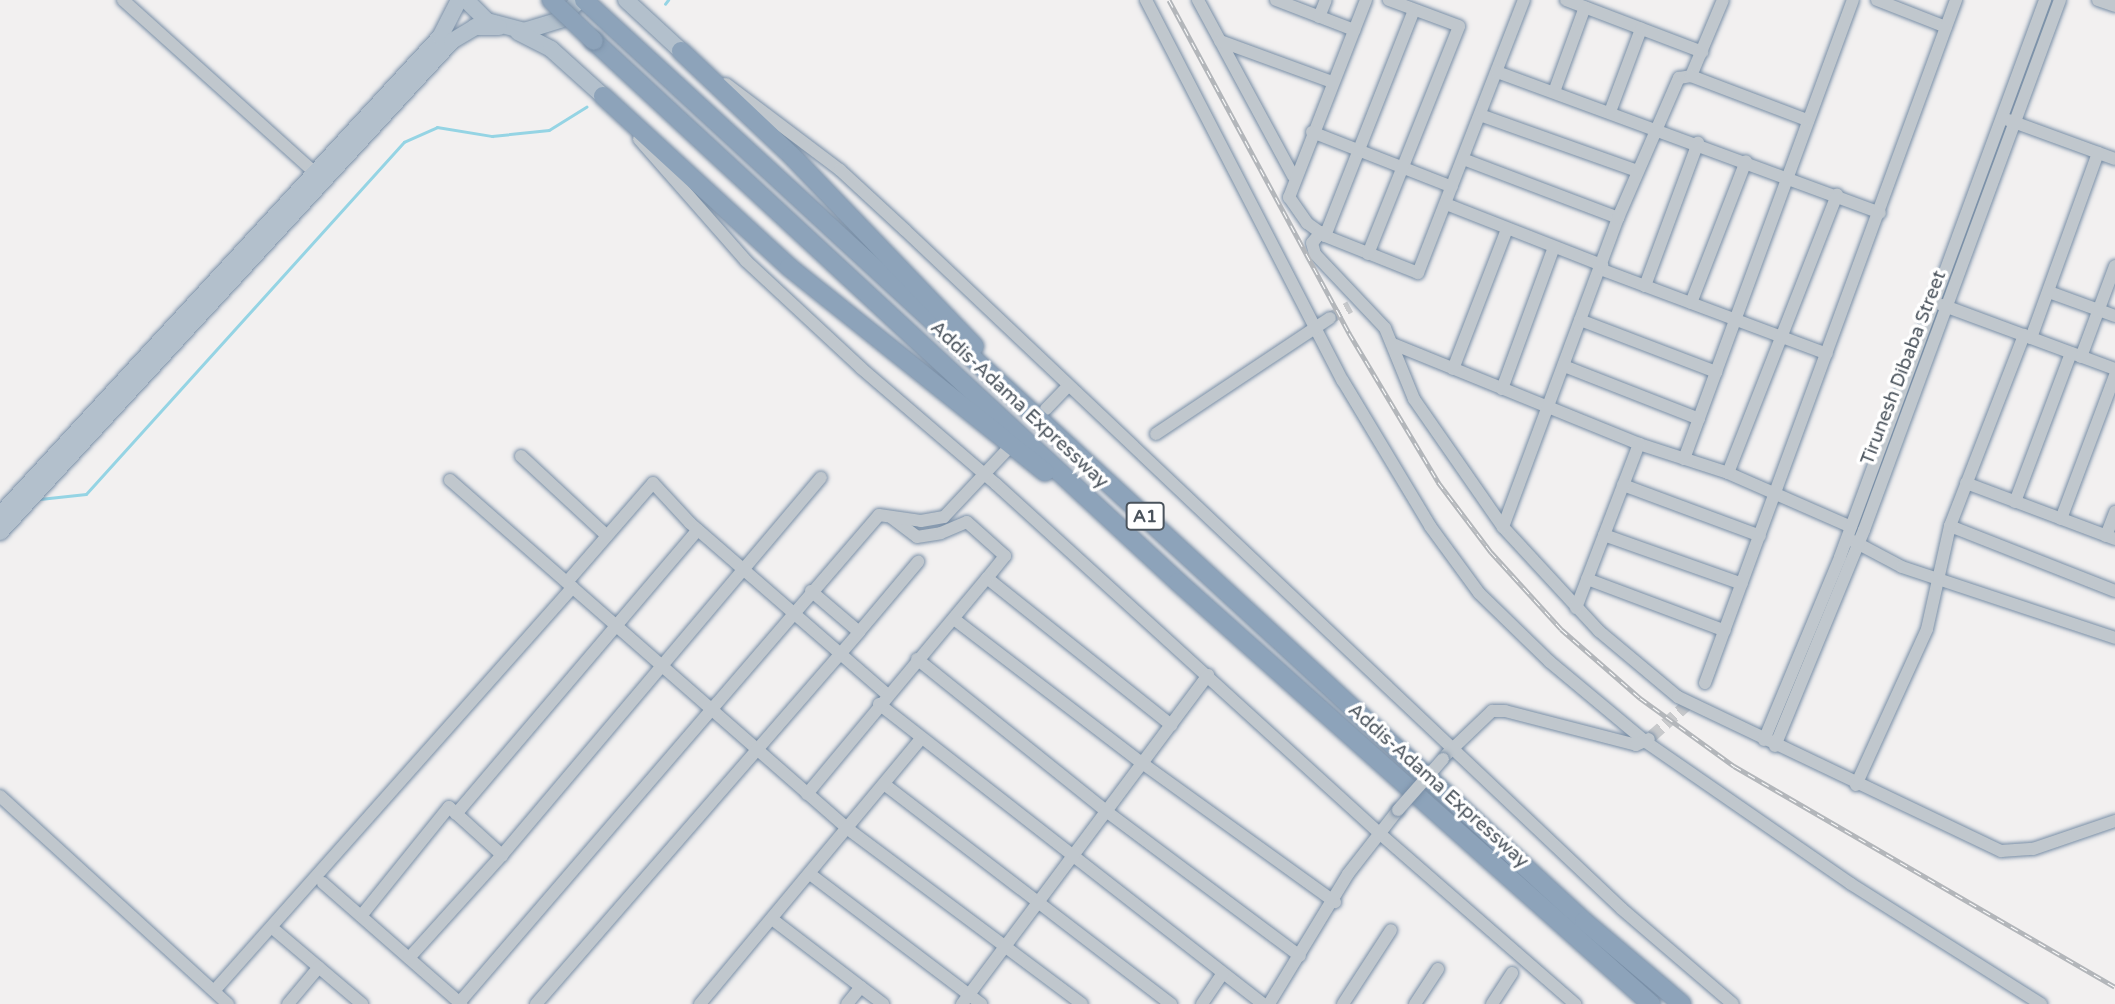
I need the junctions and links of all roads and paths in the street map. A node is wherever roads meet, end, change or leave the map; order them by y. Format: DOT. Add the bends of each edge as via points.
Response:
graph roads {
  1 [pos="123,0"];
  2 [pos="458,0"];
  3 [pos="466,0"];
  4 [pos="551,0"];
  5 [pos="579,0"];
  6 [pos="584,0"];
  7 [pos="626,0"];
  8 [pos="1146,0"];
  9 [pos="1198,0"];
  10 [pos="1276,0"];
  11 [pos="1326,0"];
  12 [pos="1366,0"];
  13 [pos="1389,0"];
  14 [pos="1524,0"];
  15 [pos="1566,0"];
  16 [pos="1723,0"];
  17 [pos="1853,0"];
  18 [pos="1877,0"];
  19 [pos="1956,0"];
  20 [pos="2045,0"];
  21 [pos="2060,0"];
  22 [pos="2098,0"];
  23 [pos="2115,6"];
  24 [pos="1585,7"];
  25 [pos="1414,10"];
  26 [pos="1319,17"];
  27 [pos="499,27"];
  28 [pos="1946,27"];
  29 [pos="1641,29"];
  30 [pos="1354,30"];
  31 [pos="516,31"];
  32 [pos="1220,41"];
  33 [pos="681,51"];
  34 [pos="1702,52"];
  35 [pos="1497,72"];
  36 [pos="1690,76"];
  37 [pos="1332,82"];
  38 [pos="1553,92"];
  39 [pos="603,96"];
  40 [pos="1610,112"];
  41 [pos="1480,115"];
  42 [pos="2001,118"];
  43 [pos="1807,120"];
  44 [pos="2015,122"];
  45 [pos="1655,128"];
  46 [pos="1312,132"];
  47 [pos="1698,143"];
  48 [pos="1357,150"];
  49 [pos="2098,153"];
  50 [pos="1463,159"];
  51 [pos="2115,159"];
  52 [pos="1746,161"];
  53 [pos="1404,170"];
  54 [pos="1637,171"];
  55 [pos="315,173"];
  56 [pos="1293,176"];
  57 [pos="1787,176"];
  58 [pos="1452,187"];
  59 [pos="1837,195"];
  60 [pos="1446,204"];
  61 [pos="1880,213"];
  62 [pos="1618,218"];
  63 [pos="1507,229"];
  64 [pos="1323,234"];
  65 [pos="1554,247"];
  66 [pos="1368,254"];
  67 [pos="2115,266"];
  68 [pos="1601,267"];
  69 [pos="1645,286"];
  70 [pos="2049,292"];
  71 [pos="1933,302"];
  72 [pos="1692,303"];
  73 [pos="1947,307"];
  74 [pos="2099,310"];
  75 [pos="2115,316"];
  76 [pos="1330,318"];
  77 [pos="1734,319"];
  78 [pos="1580,320"];
  79 [pos="1314,326"];
  80 [pos="2028,336"];
  81 [pos="1781,337"];
  82 [pos="1393,344"];
  83 [pos="1827,355"];
  84 [pos="2076,355"];
  85 [pos="1564,366"];
  86 [pos="1453,369"];
  87 [pos="2115,369"];
  88 [pos="1716,373"];
  89 [pos="2115,375"];
  90 [pos="1067,387"];
  91 [pos="1502,388"];
  92 [pos="1549,408"];
  93 [pos="1046,409"];
  94 [pos="1699,419"];
  95 [pos="1053,431"];
  96 [pos="1156,434"];
  97 [pos="1639,444"];
  98 [pos="1005,452"];
  99 [pos="521,456"];
  100 [pos="1684,459"];
  101 [pos="1728,473"];
  102 [pos="985,474"];
  103 [pos="821,478"];
  104 [pos="450,480"];
  105 [pos="1966,483"];
  106 [pos="35,484"];
  107 [pos="1623,485"];
  108 [pos="1776,493"];
  109 [pos="2015,502"];
  110 [pos="2115,512"];
  111 [pos="7,516"];
  112 [pos="890,517"];
  113 [pos="2061,519"];
  114 [pos="1950,526"];
  115 [pos="1503,527"];
  116 [pos="698,530"];
  117 [pos="0,532"];
  118 [pos="1604,535"];
  119 [pos="607,536"];
  120 [pos="1760,536"];
  121 [pos="1852,536"];
  122 [pos="2110,537"];
  123 [pos="1133,540"];
  124 [pos="918,562"];
  125 [pos="743,569"];
  126 [pos="987,578"];
  127 [pos="1587,579"];
  128 [pos="1938,579"];
  129 [pos="570,584"];
  130 [pos="1742,584"];
  131 [pos="811,591"];
  132 [pos="2115,591"];
  133 [pos="1576,608"];
  134 [pos="793,613"];
  135 [pos="954,619"];
  136 [pos="615,624"];
  137 [pos="1725,631"];
  138 [pos="859,632"];
  139 [pos="2115,638"];
  140 [pos="841,654"];
  141 [pos="917,659"];
  142 [pos="662,664"];
  143 [pos="1208,675"];
  144 [pos="1705,683"];
  145 [pos="883,699"];
  146 [pos="709,709"];
  147 [pos="1171,725"];
  148 [pos="922,738"];
  149 [pos="1649,739"];
  150 [pos="1769,743"];
  151 [pos="758,752"];
  152 [pos="1447,754"];
  153 [pos="1142,763"];
  154 [pos="884,784"];
  155 [pos="1856,785"];
  156 [pos="807,794"];
  157 [pos="0,796"];
  158 [pos="1106,811"];
  159 [pos="456,814"];
  160 [pos="2115,821"];
  161 [pos="848,829"];
  162 [pos="1378,832"];
  163 [pos="502,855"];
  164 [pos="1073,856"];
  165 [pos="810,874"];
  166 [pos="323,883"];
  167 [pos="1335,902"];
  168 [pos="1037,903"];
  169 [pos="361,916"];
  170 [pos="772,919"];
  171 [pos="1391,930"];
  172 [pos="276,931"];
  173 [pos="1004,947"];
  174 [pos="1300,956"];
  175 [pos="409,958"];
  176 [pos="319,967"];
  177 [pos="1438,969"];
  178 [pos="1223,972"];
  179 [pos="1512,973"];
  180 [pos="861,987"];
  181 [pos="214,991"];
  182 [pos="965,999"];
  183 [pos="228,1004"];
  184 [pos="288,1004"];
  185 [pos="362,1004"];
  186 [pos="459,1004"];
  187 [pos="536,1004"];
  188 [pos="699,1004"];
  189 [pos="847,1004"];
  190 [pos="883,1004"];
  191 [pos="981,1004"];
  192 [pos="1082,1004"];
  193 [pos="1171,1004"];
  194 [pos="1202,1004"];
  195 [pos="1264,1004"];
  196 [pos="1269,1004"];
  197 [pos="1343,1004"];
  198 [pos="1416,1004"];
  199 [pos="1492,1004"];
  200 [pos="1575,1004"];
  201 [pos="1651,1004"];
  202 [pos="1682,1004"];
  203 [pos="1732,1004"];
  204 [pos="2041,1004"];
  1 -- 55 [label="street"];
  2 -- 55 [label="main road" via="440,37"];
  3 -- 27 [label="main road"];
  4 -- 123 [label="highway, Addis-Adama Expressway / A1, bridge"];
  5 -- 31 [label="main road" via="560,20 543,28"];
  6 -- 95 [label="highway, Addis-Adama Expressway / A1"];
  7 -- 33 [label="main road"];
  8 -- 79 [label="street"];
  9 -- 32 [label="street"];
  10 -- 26 [label="street"];
  11 -- 26 [label="street"];
  12 -- 30 [label="street"];
  13 -- 25 [label="street"];
  14 -- 35 [label="street"];
  15 -- 24 [label="street"];
  16 -- 34 [label="street"];
  17 -- 43 [label="street"];
  18 -- 28 [label="street"];
  19 -- 28 [label="street"];
  20 -- 42 [label="street, Tirunesh Dibaba Street"];
  21 -- 44 [label="street, Tirunesh Dibaba Street"];
  22 -- 23 [label="street"];
  24 -- 29 [label="street"];
  24 -- 38 [label="street"];
  25 -- 48 [label="street"];
  25 -- 53 [label="street" via="1459,26"];
  26 -- 30 [label="street"];
  27 -- 31 [label="main road"];
  27 -- 106 [label="main road" via="475,27 452,41"];
  28 -- 61 [label="street"];
  29 -- 34 [label="street"];
  29 -- 40 [label="street"];
  30 -- 37 [label="street"];
  31 -- 39 [label="main road" via="551,49"];
  32 -- 37 [label="street"];
  32 -- 56 [label="street"];
  33 -- 90 [label="street" via="840,170"];
  33 -- 95 [label="highway" via="873,238"];
  34 -- 36 [label="street"];
  35 -- 38 [label="street"];
  35 -- 41 [label="street"];
  36 -- 43 [label="street"];
  36 -- 45 [label="street" via="1679,78"];
  37 -- 46 [label="street"];
  38 -- 40 [label="street"];
  39 -- 102 [label="street" via="746,261"];
  39 -- 123 [label="highway" via="789,267"];
  40 -- 45 [label="street"];
  41 -- 50 [label="street"];
  41 -- 54 [label="street"];
  42 -- 44 [label="street"];
  42 -- 71 [label="street, Tirunesh Dibaba Street"];
  43 -- 57 [label="street"];
  44 -- 49 [label="street"];
  44 -- 73 [label="street, Tirunesh Dibaba Street"];
  45 -- 47 [label="street"];
  45 -- 54 [label="street"];
  46 -- 48 [label="street"];
  46 -- 56 [label="street"];
  47 -- 52 [label="street"];
  47 -- 69 [label="street"];
  48 -- 53 [label="street"];
  48 -- 64 [label="street"];
  49 -- 51 [label="street"];
  49 -- 70 [label="street"];
  50 -- 58 [label="street"];
  50 -- 62 [label="street"];
  52 -- 57 [label="street"];
  52 -- 72 [label="street"];
  53 -- 58 [label="street"];
  53 -- 66 [label="street"];
  54 -- 62 [label="street"];
  55 -- 106 [label="main road"];
  56 -- 64 [label="street" via="1289,197 1301,216"];
  57 -- 59 [label="street"];
  57 -- 77 [label="street"];
  58 -- 60 [label="street"];
  59 -- 61 [label="street"];
  59 -- 81 [label="street"];
  60 -- 63 [label="street"];
  60 -- 66 [label="street" via="1418,273"];
  61 -- 83 [label="street"];
  62 -- 68 [label="street"];
  63 -- 65 [label="street"];
  63 -- 86 [label="street"];
  64 -- 66 [label="street"];
  64 -- 82 [label="street" via="1312,243 1315,254 1355,305 1375,315"];
  65 -- 68 [label="street"];
  65 -- 91 [label="street"];
  67 -- 74 [label="street"];
  68 -- 69 [label="street"];
  68 -- 78 [label="street"];
  69 -- 72 [label="street"];
  70 -- 74 [label="street"];
  70 -- 80 [label="street"];
  71 -- 73 [label="street"];
  71 -- 121 [label="street, Tirunesh Dibaba Street"];
  72 -- 77 [label="street"];
  73 -- 80 [label="street"];
  73 -- 121 [label="street, Tirunesh Dibaba Street"];
  74 -- 75 [label="street"];
  74 -- 84 [label="street"];
  76 -- 79 [label="street"];
  77 -- 81 [label="street"];
  77 -- 88 [label="street"];
  78 -- 85 [label="street"];
  78 -- 88 [label="street"];
  79 -- 96 [label="street"];
  79 -- 149 [label="street" via="1430,526 1479,593 1550,662"];
  80 -- 84 [label="street"];
  80 -- 105 [label="street"];
  81 -- 83 [label="street"];
  81 -- 101 [label="street"];
  82 -- 86 [label="street"];
  82 -- 115 [label="street" via="1415,399"];
  83 -- 108 [label="street"];
  84 -- 87 [label="street"];
  84 -- 109 [label="street"];
  85 -- 92 [label="street"];
  85 -- 94 [label="street"];
  86 -- 91 [label="street"];
  88 -- 94 [label="street"];
  89 -- 113 [label="street"];
  90 -- 93 [label="street"];
  90 -- 152 [label="street"];
  91 -- 92 [label="street"];
  92 -- 97 [label="street"];
  92 -- 115 [label="street"];
  94 -- 100 [label="street"];
  95 -- 202 [label="highway, Addis-Adama Expressway / A1" via="1584,921"];
  97 -- 100 [label="street"];
  97 -- 107 [label="street"];
  98 -- 102 [label="street"];
  99 -- 119 [label="street"];
  100 -- 101 [label="street"];
  101 -- 108 [label="street"];
  102 -- 112 [label="street" via="944,517 920,522"];
  102 -- 143 [label="street"];
  103 -- 125 [label="street"];
  104 -- 129 [label="street"];
  105 -- 109 [label="street"];
  105 -- 114 [label="street"];
  106 -- 111 [label="main road"];
  107 -- 118 [label="street"];
  107 -- 120 [label="street"];
  108 -- 120 [label="street"];
  108 -- 121 [label="street"];
  109 -- 113 [label="street"];
  110 -- 122 [label="street"];
  111 -- 117 [label="main road"];
  112 -- 126 [label="street" via="918,537 967,522 1005,556"];
  112 -- 131 [label="street" via="879,515"];
  113 -- 122 [label="street"];
  114 -- 128 [label="street"];
  114 -- 132 [label="street"];
  115 -- 133 [label="street"];
  116 -- 119 [label="street" via="653,483"];
  116 -- 125 [label="street"];
  116 -- 136 [label="street"];
  118 -- 127 [label="street"];
  118 -- 130 [label="street"];
  119 -- 129 [label="street"];
  120 -- 130 [label="street"];
  121 -- 128 [label="street" via="1902,567"];
  121 -- 150 [label="street, Tirunesh Dibaba Street"];
  123 -- 201 [label="highway, Addis-Adama Expressway / A1"];
  124 -- 138 [label="street"];
  125 -- 134 [label="street"];
  125 -- 142 [label="street"];
  126 -- 135 [label="street"];
  126 -- 147 [label="street"];
  127 -- 133 [label="street"];
  127 -- 137 [label="street"];
  128 -- 139 [label="street"];
  128 -- 155 [label="street" via="1927,629"];
  129 -- 136 [label="street"];
  129 -- 181 [label="street"];
  130 -- 137 [label="street"];
  131 -- 134 [label="street"];
  131 -- 138 [label="street"];
  133 -- 150 [label="street" via="1678,697"];
  134 -- 140 [label="street"];
  134 -- 146 [label="street"];
  135 -- 141 [label="street"];
  135 -- 153 [label="street"];
  136 -- 142 [label="street"];
  136 -- 159 [label="street"];
  137 -- 144 [label="street"];
  138 -- 140 [label="street"];
  140 -- 145 [label="street"];
  140 -- 151 [label="street"];
  141 -- 145 [label="street"];
  141 -- 158 [label="street"];
  142 -- 146 [label="street"];
  142 -- 163 [label="street"];
  143 -- 147 [label="street"];
  143 -- 162 [label="street"];
  145 -- 148 [label="street"];
  145 -- 156 [label="street"];
  146 -- 151 [label="street"];
  146 -- 186 [label="street"];
  147 -- 153 [label="street"];
  148 -- 154 [label="street"];
  148 -- 164 [label="street"];
  149 -- 152 [label="street" via="1636,744 1505,710 1479,720"];
  149 -- 204 [label="street" via="1851,884"];
  150 -- 155 [label="street"];
  151 -- 156 [label="street"];
  151 -- 187 [label="street"];
  152 -- 162 [label="street, bridge"];
  152 -- 203 [label="street"];
  153 -- 158 [label="street"];
  153 -- 167 [label="street"];
  154 -- 161 [label="street"];
  154 -- 168 [label="street"];
  155 -- 160 [label="street" via="2001,852 2034,849"];
  156 -- 161 [label="street"];
  157 -- 181 [label="street"];
  158 -- 164 [label="street"];
  158 -- 174 [label="street"];
  159 -- 163 [label="street"];
  159 -- 169 [label="street" via="449,807"];
  161 -- 165 [label="street"];
  161 -- 173 [label="street"];
  162 -- 167 [label="street" via="1348,874"];
  162 -- 200 [label="street"];
  163 -- 175 [label="street"];
  164 -- 168 [label="street"];
  164 -- 178 [label="street"];
  165 -- 170 [label="street"];
  165 -- 182 [label="street"];
  166 -- 169 [label="street"];
  167 -- 174 [label="street"];
  168 -- 173 [label="street"];
  168 -- 193 [label="street"];
  169 -- 175 [label="street"];
  170 -- 180 [label="street"];
  170 -- 188 [label="street"];
  171 -- 197 [label="street"];
  172 -- 176 [label="street"];
  173 -- 182 [label="street"];
  173 -- 192 [label="street"];
  174 -- 196 [label="street"];
  175 -- 186 [label="street"];
  176 -- 184 [label="street"];
  176 -- 185 [label="street"];
  177 -- 198 [label="street"];
  178 -- 194 [label="street"];
  178 -- 195 [label="street"];
  179 -- 199 [label="street"];
  180 -- 189 [label="street"];
  180 -- 190 [label="street"];
  181 -- 183 [label="street"];
  182 -- 191 [label="street"];
}
